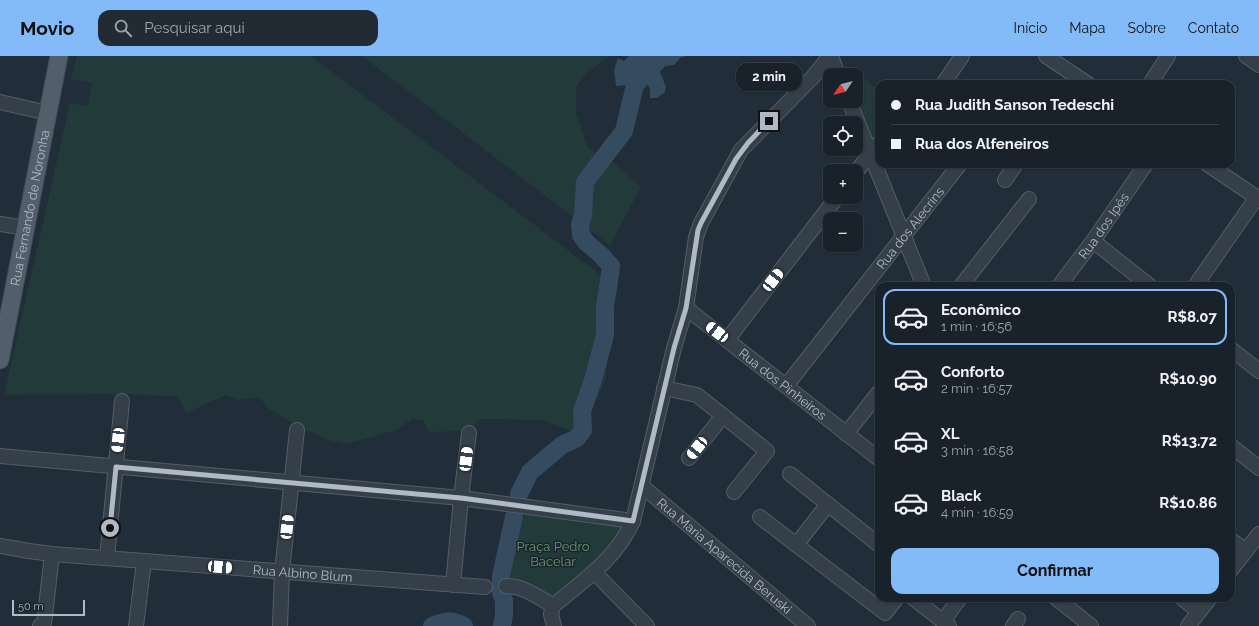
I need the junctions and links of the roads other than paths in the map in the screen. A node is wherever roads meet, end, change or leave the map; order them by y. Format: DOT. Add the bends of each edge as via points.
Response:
graph roads {
  1 [pos="59,56"];
  2 [pos="830,56"];
  3 [pos="962,56"];
  4 [pos="1046,56"];
  5 [pos="1168,56"];
  6 [pos="1246,56"];
  7 [pos="1259,64"];
  8 [pos="835,68"];
  9 [pos="946,80"];
  10 [pos="1078,80"];
  11 [pos="1153,80"];
  12 [pos="0,102"];
  13 [pos="852,108"];
  14 [pos="48,113"];
  15 [pos="875,148"];
  16 [pos="870,154"];
  17 [pos="862,164"];
  18 [pos="875,166"];
  19 [pos="876,168"];
  20 [pos="957,168"];
  21 [pos="1013,168"];
  22 [pos="1143,168"];
  23 [pos="1213,168"];
  24 [pos="1005,180"];
  25 [pos="1258,198"];
  26 [pos="1029,199"];
  27 [pos="832,204"];
  28 [pos="0,224"];
  29 [pos="25,228"];
  30 [pos="904,236"];
  31 [pos="1093,242"];
  32 [pos="922,282"];
  33 [pos="964,282"];
  34 [pos="1062,282"];
  35 [pos="1145,282"];
  36 [pos="1198,282"];
  37 [pos="686,308"];
  38 [pos="727,340"];
  39 [pos="1,352"];
  40 [pos="1235,352"];
  41 [pos="1259,371"];
  42 [pos="786,386"];
  43 [pos="664,388"];
  44 [pos="875,397"];
  45 [pos="122,401"];
  46 [pos="723,416"];
  47 [pos="297,430"];
  48 [pos="469,433"];
  49 [pos="846,434"];
  50 [pos="1235,449"];
  51 [pos="0,456"];
  52 [pos="875,456"];
  53 [pos="689,458"];
  54 [pos="116,467"];
  55 [pos="1259,468"];
  56 [pos="790,474"];
  57 [pos="291,483"];
  58 [pos="642,486"];
  59 [pos="734,492"];
  60 [pos="461,498"];
  61 [pos="828,504"];
  62 [pos="760,517"];
  63 [pos="633,521"];
  64 [pos="1259,534"];
  65 [pos="875,542"];
  66 [pos="1235,543"];
  67 [pos="796,545"];
  68 [pos="0,546"];
  69 [pos="1246,551"];
  70 [pos="52,554"];
  71 [pos="107,558"];
  72 [pos="144,561"];
  73 [pos="1235,565"];
  74 [pos="282,572"];
  75 [pos="594,572"];
  76 [pos="453,585"];
  77 [pos="506,586"];
  78 [pos="485,587"];
  79 [pos="894,602"];
  80 [pos="918,602"];
  81 [pos="958,602"];
  82 [pos="1061,602"];
  83 [pos="1187,602"];
  84 [pos="1207,602"];
  85 [pos="553,606"];
  86 [pos="1199,612"];
  87 [pos="946,623"];
  88 [pos="40,626"];
  89 [pos="136,626"];
  90 [pos="280,626"];
  91 [pos="554,626"];
  92 [pos="647,626"];
  93 [pos="808,626"];
  94 [pos="1092,626"];
  95 [pos="1188,626"];
  1 -- 14 [label="main road, Rua Fernando de Noronha"];
  2 -- 8 [label="street"];
  2 -- 37 [label="street" via="736,159 698,230"];
  3 -- 9 [label="street"];
  4 -- 10 [label="street"];
  5 -- 11 [label="street"];
  6 -- 7 [label="street"];
  12 -- 14 [label="street"];
  13 -- 16 [label="street"];
  14 -- 29 [label="main road, Rua Fernando de Noronha"];
  15 -- 16 [label="street"];
  16 -- 17 [label="street"];
  16 -- 18 [label="street"];
  19 -- 30 [label="street"];
  20 -- 30 [label="street, Rua dos Alecrins"];
  21 -- 24 [label="street"];
  22 -- 31 [label="street, Rua dos Ipês"];
  23 -- 25 [label="street"];
  25 -- 36 [label="street"];
  26 -- 33 [label="street"];
  27 -- 38 [label="street"];
  28 -- 29 [label="street"];
  29 -- 39 [label="main road, Rua Fernando de Noronha"];
  30 -- 32 [label="street"];
  30 -- 42 [label="street, Rua dos Alecrins"];
  31 -- 34 [label="street, Rua dos Ipês"];
  31 -- 35 [label="street"];
  37 -- 38 [label="street, Rua dos Pinheiros"];
  37 -- 43 [label="street"];
  38 -- 42 [label="street, Rua dos Pinheiros"];
  40 -- 41 [label="street"];
  42 -- 49 [label="street, Rua dos Pinheiros"];
  43 -- 46 [label="street" via="698,396"];
  43 -- 58 [label="street"];
  44 -- 49 [label="street"];
  45 -- 54 [label="street"];
  46 -- 53 [label="street"];
  46 -- 59 [label="street" via="767,451"];
  47 -- 57 [label="street"];
  48 -- 60 [label="street"];
  49 -- 52 [label="street, Rua dos Pinheiros"];
  50 -- 55 [label="street"];
  51 -- 54 [label="street"];
  54 -- 57 [label="street"];
  54 -- 71 [label="street"];
  56 -- 61 [label="street"];
  57 -- 60 [label="street"];
  57 -- 74 [label="street"];
  58 -- 63 [label="street"];
  58 -- 93 [label="street, Rua Maria Aparecida Beruski"];
  60 -- 63 [label="street"];
  60 -- 76 [label="street"];
  61 -- 65 [label="street"];
  61 -- 67 [label="street"];
  62 -- 67 [label="street"];
  63 -- 75 [label="street" via="619,546"];
  64 -- 69 [label="street"];
  66 -- 69 [label="street"];
  67 -- 79 [label="street" via="885,613"];
  68 -- 70 [label="street, Rua Albino Blum"];
  69 -- 73 [label="street"];
  70 -- 71 [label="street, Rua Albino Blum"];
  70 -- 88 [label="street" via="46,616"];
  71 -- 72 [label="street, Rua Albino Blum"];
  72 -- 74 [label="street, Rua Albino Blum"];
  72 -- 89 [label="street"];
  74 -- 76 [label="street, Rua Albino Blum"];
  74 -- 90 [label="street"];
  75 -- 85 [label="street"];
  75 -- 92 [label="street"];
  76 -- 78 [label="street, Rua Albino Blum"];
  77 -- 85 [label="street" via="523,589"];
  80 -- 87 [label="street"];
  81 -- 87 [label="street"];
  82 -- 94 [label="street"];
  83 -- 86 [label="street"];
  84 -- 86 [label="street"];
  85 -- 91 [label="street" via="551,614"];
  86 -- 95 [label="street"];
}
